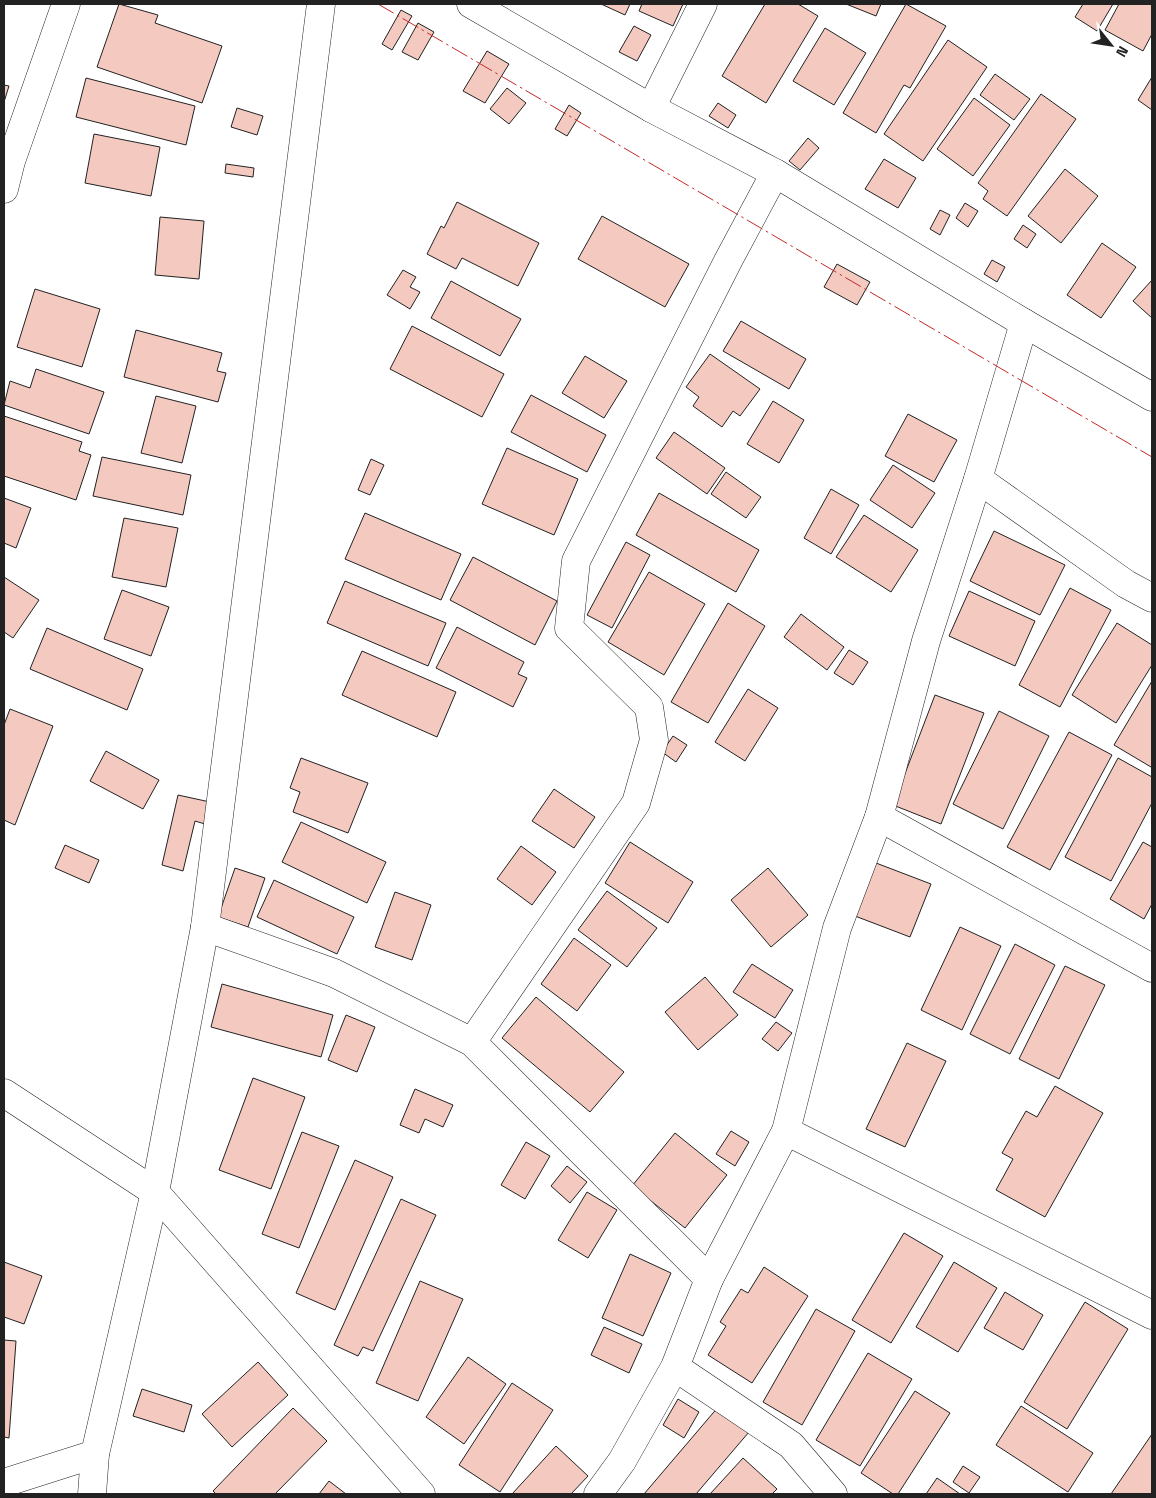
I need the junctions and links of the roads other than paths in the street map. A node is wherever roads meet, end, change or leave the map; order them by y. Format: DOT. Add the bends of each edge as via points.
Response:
graph roads {
  1 [pos="66,4"];
  2 [pos="321,4"];
  3 [pos="471,4"];
  4 [pos="703,4"];
  5 [pos="651,108"];
  6 [pos="775,173"];
  7 [pos="4,189"];
  8 [pos="1024,323"];
  9 [pos="1152,397"];
  10 [pos="978,479"];
  11 [pos="1152,598"];
  12 [pos="879,817"];
  13 [pos="205,927"];
  14 [pos="1152,968"];
  15 [pos="472,1042"];
  16 [pos="4,1093"];
  17 [pos="786,1131"];
  18 [pos="155,1192"];
  19 [pos="708,1280"];
  20 [pos="1152,1315"];
  21 [pos="675,1367"];
  22 [pos="95,1454"];
  23 [pos="4,1483"];
  24 [pos="92,1494"];
  25 [pos="421,1494"];
  26 [pos="598,1494"];
  27 [pos="833,1494"];
  1 -- 7 [label="street"];
  2 -- 13 [label="street"];
  3 -- 5 [label="street"];
  4 -- 5 [label="street"];
  5 -- 6 [label="street"];
  6 -- 8 [label="street"];
  6 -- 15 [label="street" via="576,561 569,628 649,707 654,740 636,803"];
  8 -- 9 [label="street"];
  8 -- 10 [label="street"];
  10 -- 11 [label="street" via="1126,584"];
  10 -- 12 [label="street" via="926,641"];
  12 -- 14 [label="street"];
  12 -- 17 [label="street" via="838,928"];
  13 -- 15 [label="street" via="334,973"];
  13 -- 18 [label="street"];
  15 -- 19 [label="street"];
  16 -- 18 [label="street"];
  17 -- 19 [label="street"];
  17 -- 20 [label="street"];
  18 -- 22 [label="street"];
  18 -- 25 [label="street"];
  19 -- 21 [label="street"];
  21 -- 26 [label="street" via="622,1461"];
  21 -- 27 [label="street" via="790,1445"];
  22 -- 23 [label="street"];
  22 -- 24 [label="street"];
}
